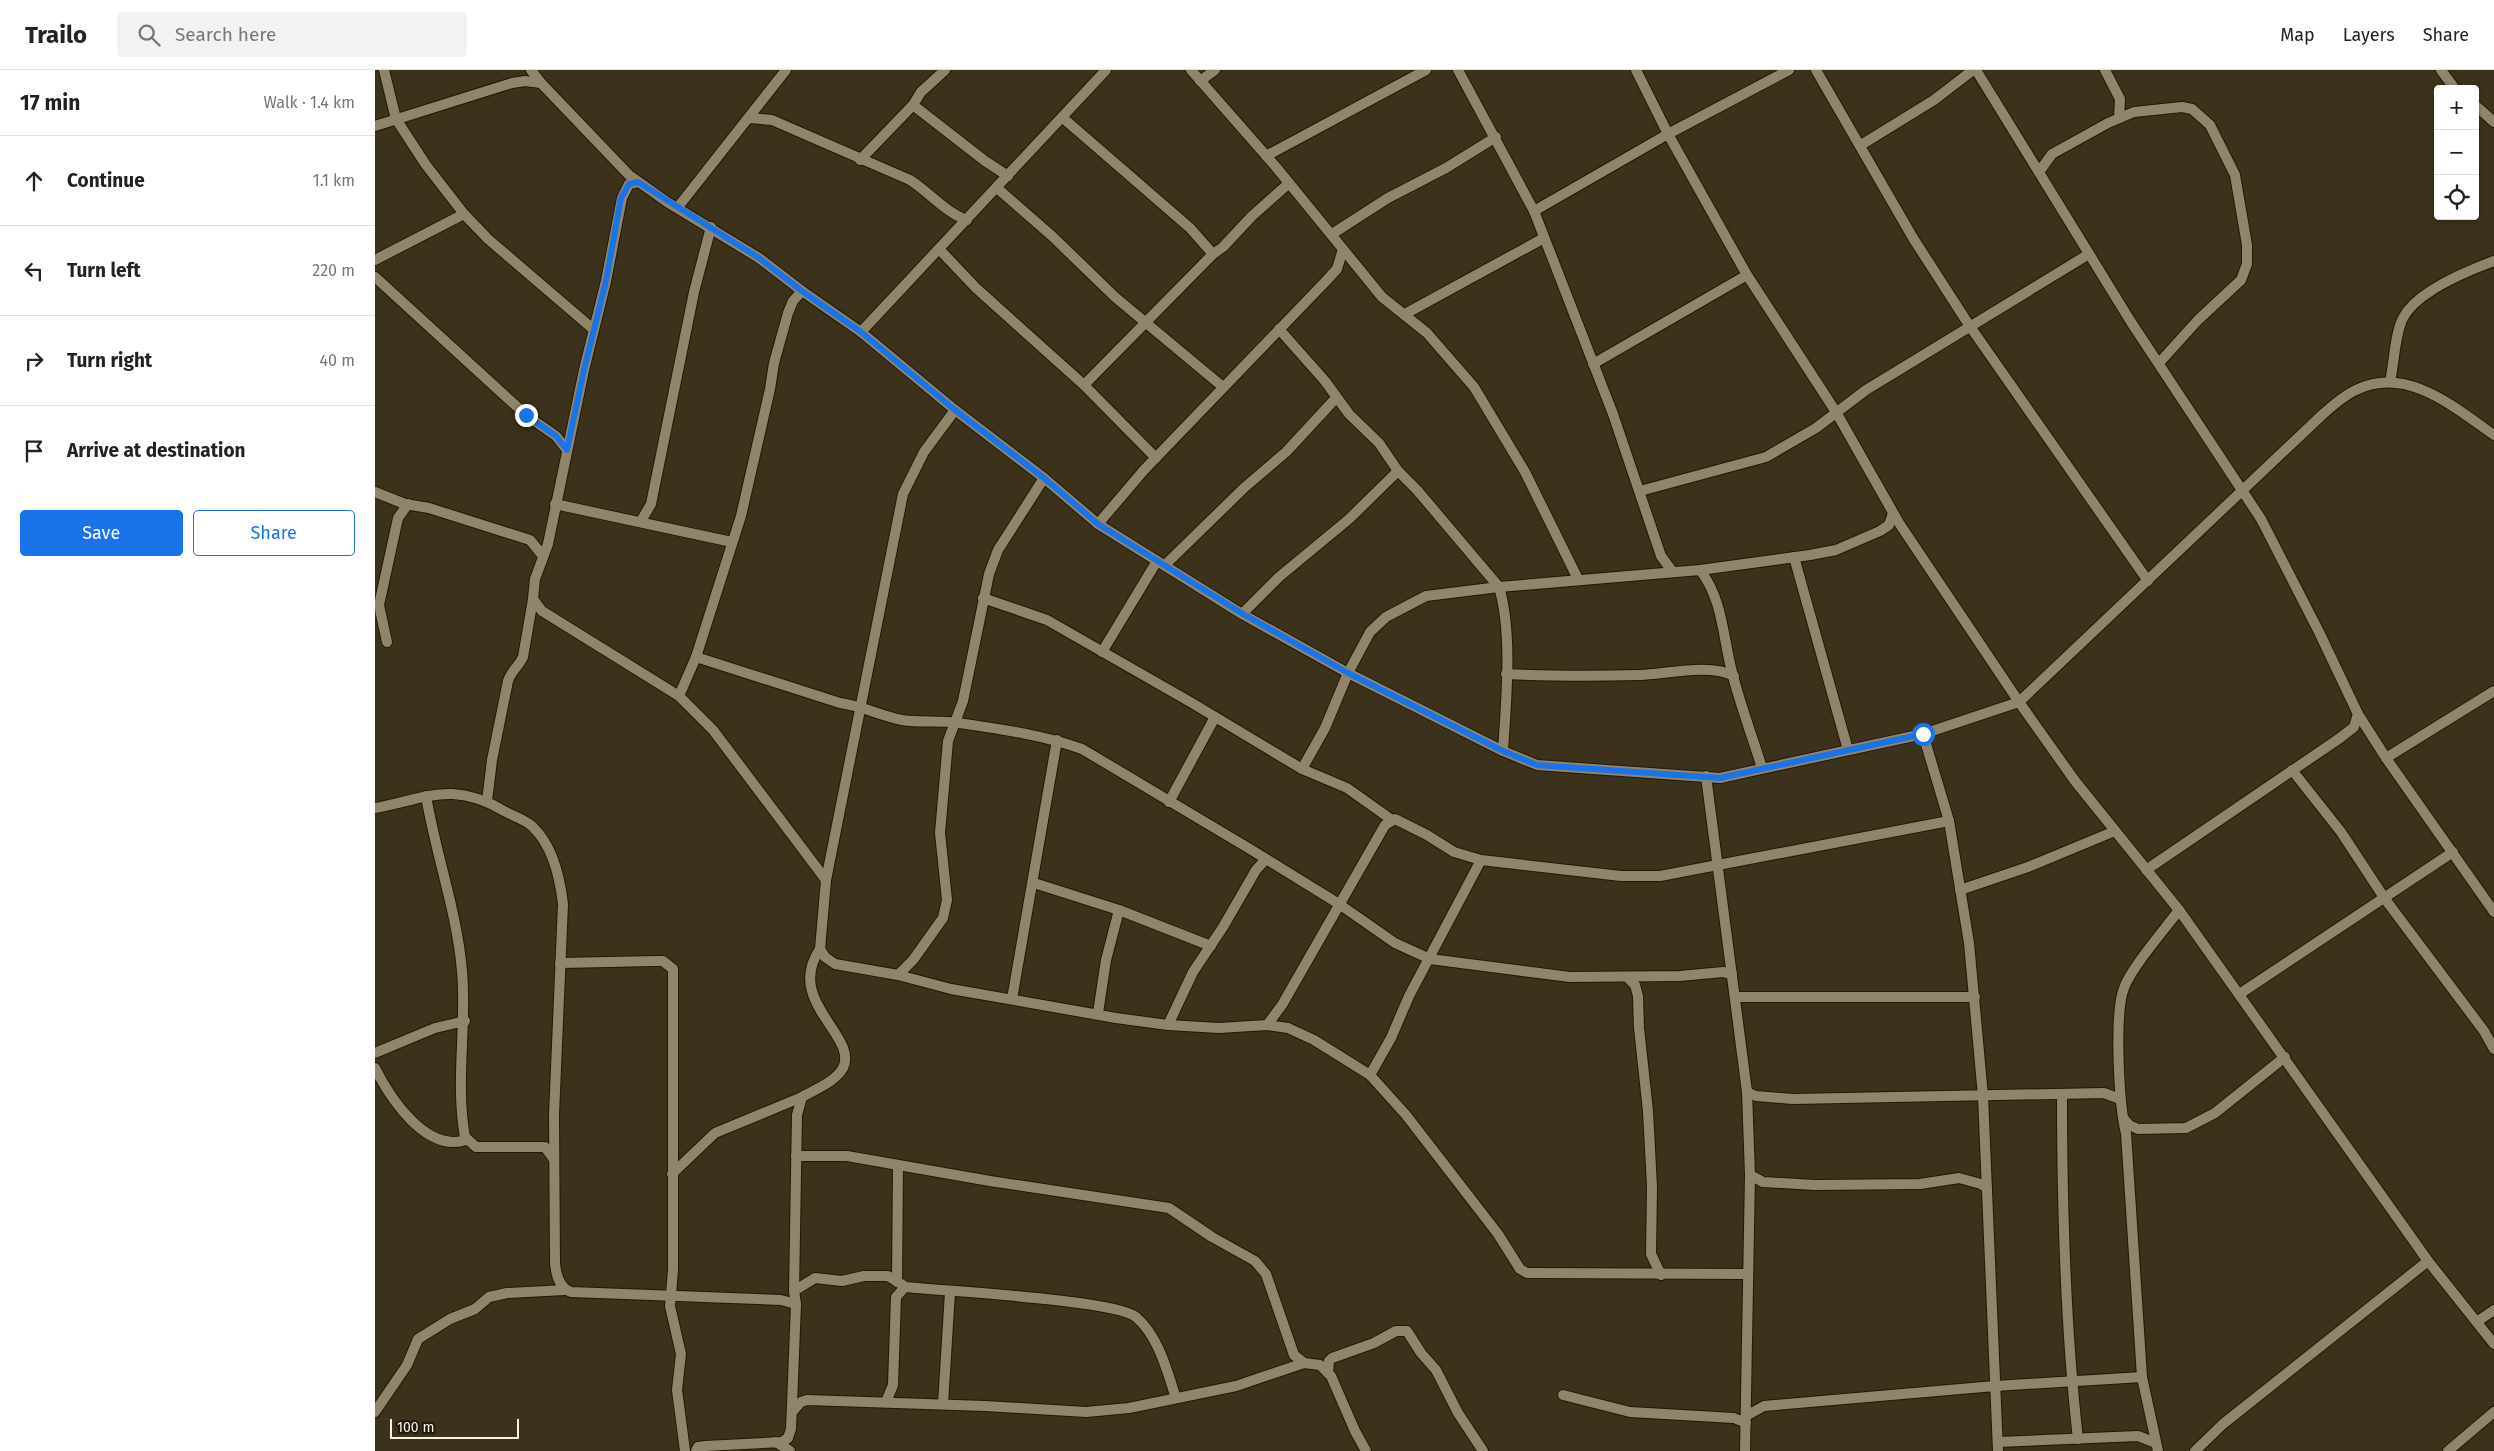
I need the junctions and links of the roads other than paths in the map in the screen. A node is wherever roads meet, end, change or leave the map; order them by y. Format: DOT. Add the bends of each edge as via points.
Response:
graph roads {
  1 [pos="384,70"];
  2 [pos="531,70"];
  3 [pos="786,70"];
  4 [pos="945,70"];
  5 [pos="1191,70"];
  6 [pos="1215,70"];
  7 [pos="1426,70"];
  8 [pos="1458,70"];
  9 [pos="1636,70"];
  10 [pos="1789,70"];
  11 [pos="1816,70"];
  12 [pos="1974,70"];
  13 [pos="2105,70"];
  14 [pos="2441,70"];
  15 [pos="1102,71"];
  16 [pos="1200,81"];
  17 [pos="541,83"];
  18 [pos="2452,85"];
  19 [pos="913,105"];
  20 [pos="2479,109"];
  21 [pos="749,118"];
  22 [pos="1063,118"];
  23 [pos="2119,118"];
  24 [pos="396,119"];
  25 [pos="2494,122"];
  26 [pos="375,126"];
  27 [pos="1668,134"];
  28 [pos="1496,137"];
  29 [pos="1861,145"];
  30 [pos="1266,156"];
  31 [pos="860,160"];
  32 [pos="622,169"];
  33 [pos="2039,172"];
  34 [pos="1008,176"];
  35 [pos="638,182"];
  36 [pos="1288,184"];
  37 [pos="625,188"];
  38 [pos="997,188"];
  39 [pos="678,207"];
  40 [pos="1534,211"];
  41 [pos="464,214"];
  42 [pos="967,220"];
  43 [pos="711,228"];
  44 [pos="1332,234"];
  45 [pos="1544,238"];
  46 [pos="939,249"];
  47 [pos="1343,249"];
  48 [pos="1213,254"];
  49 [pos="2089,254"];
  50 [pos="375,260"];
  51 [pos="2494,261"];
  52 [pos="1747,275"];
  53 [pos="375,277"];
  54 [pos="793,284"];
  55 [pos="802,291"];
  56 [pos="793,301"];
  57 [pos="1405,314"];
  58 [pos="1147,322"];
  59 [pos="1969,325"];
  60 [pos="593,329"];
  61 [pos="1279,329"];
  62 [pos="861,332"];
  63 [pos="2159,363"];
  64 [pos="1593,364"];
  65 [pos="2390,382"];
  66 [pos="1084,385"];
  67 [pos="1223,387"];
  68 [pos="1335,398"];
  69 [pos="955,410"];
  70 [pos="1836,412"];
  71 [pos="2494,435"];
  72 [pos="567,450"];
  73 [pos="1156,458"];
  74 [pos="1398,471"];
  75 [pos="1044,478"];
  76 [pos="2242,489"];
  77 [pos="1640,491"];
  78 [pos="375,492"];
  79 [pos="407,504"];
  80 [pos="555,504"];
  81 [pos="1893,513"];
  82 [pos="641,521"];
  83 [pos="1098,524"];
  84 [pos="732,542"];
  85 [pos="543,556"];
  86 [pos="1794,557"];
  87 [pos="1161,563"];
  88 [pos="1700,570"];
  89 [pos="1673,571"];
  90 [pos="1579,579"];
  91 [pos="2148,581"];
  92 [pos="1499,587"];
  93 [pos="983,598"];
  94 [pos="533,599"];
  95 [pos="1243,614"];
  96 [pos="387,642"];
  97 [pos="1102,652"];
  98 [pos="696,657"];
  99 [pos="1348,673"];
  100 [pos="1506,674"];
  101 [pos="1734,676"];
  102 [pos="2494,691"];
  103 [pos="679,696"];
  104 [pos="2019,702"];
  105 [pos="861,706"];
  106 [pos="2358,714"];
  107 [pos="1215,717"];
  108 [pos="957,723"];
  109 [pos="1923,734"];
  110 [pos="1057,740"];
  111 [pos="1848,750"];
  112 [pos="1503,751"];
  113 [pos="2386,758"];
  114 [pos="1762,768"];
  115 [pos="1302,769"];
  116 [pos="2292,770"];
  117 [pos="1706,776"];
  118 [pos="426,796"];
  119 [pos="487,801"];
  120 [pos="1169,802"];
  121 [pos="375,808"];
  122 [pos="1392,820"];
  123 [pos="1949,821"];
  124 [pos="2115,831"];
  125 [pos="2453,852"];
  126 [pos="1265,860"];
  127 [pos="1481,860"];
  128 [pos="813,862"];
  129 [pos="829,864"];
  130 [pos="1717,865"];
  131 [pos="2146,870"];
  132 [pos="826,880"];
  133 [pos="1034,883"];
  134 [pos="1960,890"];
  135 [pos="2385,899"];
  136 [pos="1339,904"];
  137 [pos="1119,910"];
  138 [pos="2179,910"];
  139 [pos="2494,912"];
  140 [pos="1211,946"];
  141 [pos="820,949"];
  142 [pos="1430,959"];
  143 [pos="560,963"];
  144 [pos="1732,974"];
  145 [pos="898,975"];
  146 [pos="1628,978"];
  147 [pos="2241,993"];
  148 [pos="1975,997"];
  149 [pos="1736,998"];
  150 [pos="1012,999"];
  151 [pos="1098,1013"];
  152 [pos="465,1022"];
  153 [pos="1267,1025"];
  154 [pos="1168,1026"];
  155 [pos="2494,1049"];
  156 [pos="375,1054"];
  157 [pos="2285,1057"];
  158 [pos="375,1068"];
  159 [pos="1371,1075"];
  160 [pos="1747,1092"];
  161 [pos="2062,1094"];
  162 [pos="1983,1096"];
  163 [pos="802,1097"];
  164 [pos="2120,1099"];
  165 [pos="2122,1115"];
  166 [pos="467,1140"];
  167 [pos="796,1156"];
  168 [pos="554,1161"];
  169 [pos="897,1166"];
  170 [pos="672,1174"];
  171 [pos="1750,1175"];
  172 [pos="1987,1188"];
  173 [pos="2428,1261"];
  174 [pos="1747,1274"];
  175 [pos="1661,1275"];
  176 [pos="901,1284"];
  177 [pos="565,1290"];
  178 [pos="794,1291"];
  179 [pos="950,1292"];
  180 [pos="670,1294"];
  181 [pos="796,1304"];
  182 [pos="2494,1310"];
  183 [pos="2478,1321"];
  184 [pos="2494,1344"];
  185 [pos="1304,1363"];
  186 [pos="1328,1372"];
  187 [pos="2142,1377"];
  188 [pos="2071,1382"];
  189 [pos="1995,1386"];
  190 [pos="1563,1395"];
  191 [pos="1176,1398"];
  192 [pos="886,1402"];
  193 [pos="943,1404"];
  194 [pos="375,1411"];
  195 [pos="793,1411"];
  196 [pos="2494,1412"];
  197 [pos="1746,1419"];
  198 [pos="2078,1439"];
  199 [pos="776,1442"];
  200 [pos="1998,1446"];
  201 [pos="2157,1447"];
  202 [pos="685,1451"];
  203 [pos="696,1451"];
  204 [pos="790,1451"];
  205 [pos="1366,1451"];
  206 [pos="1483,1451"];
  207 [pos="1745,1451"];
  208 [pos="2195,1451"];
  209 [pos="2448,1451"];
  1 -- 24 [label="street"];
  2 -- 17 [label="street"];
  3 -- 21 [label="street"];
  4 -- 19 [label="street" via="921,92"];
  5 -- 16 [label="street"];
  6 -- 16 [label="street"];
  7 -- 30 [label="street"];
  8 -- 28 [label="street"];
  9 -- 27 [label="street"];
  10 -- 27 [label="street"];
  11 -- 29 [label="street"];
  12 -- 29 [label="street" via="1934,100"];
  12 -- 33 [label="street"];
  13 -- 23 [label="street" via="2120,99"];
  14 -- 18 [label="street"];
  15 -- 22 [label="street"];
  16 -- 30 [label="street"];
  17 -- 24 [label="street" via="511,83"];
  17 -- 32 [label="street"];
  19 -- 31 [label="street"];
  19 -- 34 [label="street"];
  20 -- 25 [label="street"];
  21 -- 31 [label="street" via="772,120"];
  21 -- 39 [label="street"];
  22 -- 34 [label="street"];
  22 -- 48 [label="street" via="1190,228"];
  23 -- 33 [label="street" via="2052,154"];
  23 -- 63 [label="street" via="2134,112 2182,107 2192,108 2201,115 2216,135 2235,175 2247,245 2247,264 2241,280"];
  24 -- 26 [label="street"];
  24 -- 41 [label="street" via="426,166"];
  27 -- 40 [label="street"];
  27 -- 52 [label="street"];
  28 -- 40 [label="street"];
  28 -- 44 [label="street"];
  29 -- 59 [label="street" via="1913,238"];
  30 -- 36 [label="street"];
  31 -- 42 [label="street" via="910,180 953,214"];
  32 -- 35 [label="street"];
  32 -- 37 [label="street"];
  33 -- 49 [label="street"];
  34 -- 38 [label="street"];
  35 -- 37 [label="street"];
  35 -- 39 [label="street"];
  36 -- 44 [label="street"];
  36 -- 48 [label="street"];
  37 -- 60 [label="street"];
  38 -- 42 [label="street"];
  38 -- 58 [label="street" via="1115,297"];
  39 -- 43 [label="street"];
  40 -- 45 [label="street"];
  41 -- 50 [label="street"];
  41 -- 60 [label="street" via="488,239"];
  42 -- 46 [label="street"];
  43 -- 54 [label="street"];
  43 -- 82 [label="street" via="694,292 651,504"];
  44 -- 47 [label="street"];
  45 -- 57 [label="street"];
  45 -- 64 [label="street"];
  46 -- 62 [label="street"];
  46 -- 66 [label="street" via="976,288"];
  47 -- 57 [label="street" via="1382,297"];
  47 -- 61 [label="street" via="1337,269"];
  48 -- 58 [label="street"];
  49 -- 59 [label="street"];
  49 -- 63 [label="street"];
  51 -- 65 [label="street" via="2418,299 2401,323"];
  52 -- 64 [label="street"];
  52 -- 70 [label="street"];
  53 -- 72 [label="street" via="526,415 556,436"];
  54 -- 55 [label="street"];
  54 -- 56 [label="street"];
  55 -- 56 [label="street"];
  55 -- 62 [label="street"];
  56 -- 84 [label="street" via="774,363 749,489"];
  57 -- 90 [label="street" via="1446,353 1474,387 1529,480"];
  58 -- 66 [label="street"];
  58 -- 67 [label="street"];
  59 -- 70 [label="street"];
  59 -- 91 [label="street"];
  60 -- 72 [label="street"];
  61 -- 67 [label="street"];
  61 -- 68 [label="street" via="1325,381"];
  62 -- 69 [label="street"];
  63 -- 76 [label="street"];
  64 -- 77 [label="street"];
  65 -- 71 [label="street" via="2430,392"];
  65 -- 76 [label="street" via="2355,390 2337,403"];
  66 -- 73 [label="street"];
  67 -- 73 [label="street"];
  68 -- 74 [label="street" via="1379,443"];
  68 -- 87 [label="street" via="1286,452"];
  69 -- 75 [label="street"];
  69 -- 105 [label="street" via="925,452 903,494"];
  70 -- 77 [label="street" via="1816,428 1766,456"];
  70 -- 81 [label="street"];
  72 -- 80 [label="street"];
  73 -- 83 [label="street"];
  74 -- 92 [label="street"];
  74 -- 95 [label="street" via="1349,519 1279,577"];
  75 -- 83 [label="street"];
  75 -- 93 [label="street" via="998,550"];
  76 -- 91 [label="street"];
  76 -- 106 [label="street" via="2283,561"];
  77 -- 89 [label="street" via="1661,556"];
  78 -- 79 [label="street"];
  79 -- 85 [label="street" via="530,540"];
  79 -- 96 [label="street" via="398,518 379,605"];
  80 -- 82 [label="street"];
  80 -- 85 [label="street"];
  81 -- 86 [label="street" via="1889,525 1856,543"];
  81 -- 104 [label="street"];
  82 -- 84 [label="street"];
  83 -- 87 [label="street"];
  84 -- 98 [label="street"];
  85 -- 94 [label="street" via="535,579"];
  86 -- 88 [label="street"];
  86 -- 111 [label="street"];
  87 -- 95 [label="street"];
  87 -- 97 [label="street"];
  88 -- 89 [label="street"];
  88 -- 101 [label="street" via="1712,587 1719,608"];
  89 -- 90 [label="street"];
  90 -- 92 [label="street"];
  91 -- 104 [label="street"];
  92 -- 99 [label="street" via="1426,596 1405,606 1370,632"];
  92 -- 100 [label="street" via="1503,603"];
  93 -- 97 [label="street" via="1047,620"];
  93 -- 108 [label="street"];
  94 -- 103 [label="street" via="542,611"];
  94 -- 119 [label="street" via="523,657 508,681"];
  95 -- 99 [label="street"];
  97 -- 107 [label="street"];
  98 -- 103 [label="street"];
  98 -- 105 [label="street" via="840,703"];
  99 -- 112 [label="street"];
  99 -- 115 [label="street" via="1325,728"];
  100 -- 101 [label="street" via="1640,675 1713,669"];
  100 -- 112 [label="street"];
  101 -- 114 [label="street"];
  102 -- 113 [label="street"];
  103 -- 128 [label="street" via="713,730"];
  104 -- 109 [label="street"];
  104 -- 124 [label="street"];
  105 -- 108 [label="street" via="900,719"];
  105 -- 129 [label="street"];
  106 -- 113 [label="street"];
  106 -- 116 [label="street" via="2354,727"];
  107 -- 115 [label="street"];
  107 -- 120 [label="street"];
  108 -- 110 [label="street"];
  108 -- 145 [label="street" via="949,741 941,814 947,900 943,918"];
  109 -- 111 [label="street"];
  109 -- 123 [label="street"];
  110 -- 120 [label="street" via="1082,749"];
  110 -- 133 [label="street"];
  111 -- 114 [label="street"];
  112 -- 117 [label="street" via="1537,765"];
  113 -- 125 [label="street"];
  114 -- 117 [label="street" via="1720,778"];
  115 -- 122 [label="street" via="1347,788"];
  116 -- 131 [label="street"];
  116 -- 135 [label="street" via="2341,832"];
  117 -- 130 [label="street"];
  118 -- 119 [label="street" via="455,794"];
  118 -- 121 [label="street"];
  118 -- 152 [label="street" via="458,938"];
  119 -- 143 [label="street" via="533,826 544,840 561,887 563,928"];
  120 -- 126 [label="street"];
  122 -- 127 [label="street" via="1408,824 1454,852"];
  122 -- 136 [label="street" via="1385,825"];
  123 -- 130 [label="street"];
  123 -- 134 [label="street"];
  124 -- 131 [label="street"];
  124 -- 134 [label="street" via="2028,867"];
  125 -- 135 [label="street"];
  125 -- 139 [label="street"];
  126 -- 136 [label="street"];
  126 -- 140 [label="street"];
  127 -- 130 [label="street" via="1621,876 1660,876"];
  127 -- 142 [label="street"];
  128 -- 129 [label="street"];
  128 -- 132 [label="street"];
  129 -- 132 [label="street"];
  130 -- 144 [label="street"];
  131 -- 138 [label="street"];
  132 -- 141 [label="street"];
  133 -- 137 [label="street"];
  133 -- 150 [label="street"];
  134 -- 148 [label="street"];
  135 -- 147 [label="street"];
  135 -- 155 [label="street"];
  136 -- 142 [label="street" via="1395,943"];
  136 -- 153 [label="street" via="1282,1005"];
  137 -- 140 [label="street"];
  137 -- 151 [label="street" via="1106,960"];
  138 -- 147 [label="street"];
  138 -- 164 [label="street" via="2124,987 2119,1009"];
  140 -- 154 [label="street" via="1193,972"];
  141 -- 145 [label="street" via="835,964"];
  141 -- 163 [label="street" via="810,971 815,1004 843,1046 846,1056 843,1068 833,1079"];
  142 -- 146 [label="street" via="1570,977"];
  142 -- 159 [label="street"];
  143 -- 168 [label="street"];
  143 -- 170 [label="street" via="663,961 673,969"];
  144 -- 146 [label="street"];
  144 -- 149 [label="street"];
  145 -- 150 [label="street" via="951,989"];
  146 -- 175 [label="street" via="1639,996 1652,1187 1651,1254"];
  147 -- 157 [label="street"];
  148 -- 149 [label="street"];
  148 -- 162 [label="street"];
  149 -- 160 [label="street"];
  150 -- 151 [label="street"];
  151 -- 154 [label="street"];
  152 -- 156 [label="street" via="435,1028"];
  152 -- 166 [label="street" via="461,1105"];
  153 -- 154 [label="street" via="1219,1028"];
  153 -- 159 [label="street" via="1288,1028 1314,1040"];
  157 -- 165 [label="street" via="2215,1113 2186,1128 2133,1128"];
  157 -- 173 [label="street"];
  158 -- 166 [label="street" via="390,1096 418,1126 437,1138 454,1142"];
  159 -- 175 [label="street" via="1406,1115 1520,1269 1535,1273"];
  160 -- 162 [label="street" via="1756,1096 1793,1099"];
  160 -- 171 [label="street"];
  161 -- 162 [label="street"];
  161 -- 164 [label="street" via="2104,1093"];
  161 -- 188 [label="street"];
  162 -- 172 [label="street"];
  163 -- 167 [label="street" via="797,1115"];
  163 -- 170 [label="street" via="715,1133"];
  164 -- 165 [label="street"];
  165 -- 187 [label="street" via="2126,1133"];
  166 -- 168 [label="street" via="476,1147 545,1146"];
  167 -- 169 [label="street" via="847,1156"];
  167 -- 178 [label="street"];
  168 -- 177 [label="street" via="555,1263 556,1274"];
  169 -- 176 [label="street"];
  169 -- 185 [label="street" via="1169,1208 1255,1261 1266,1274 1295,1355"];
  170 -- 180 [label="street" via="673,1270"];
  171 -- 172 [label="street" via="1763,1182 1815,1185 1920,1184 1959,1178"];
  171 -- 174 [label="street"];
  172 -- 189 [label="street"];
  173 -- 183 [label="street"];
  173 -- 208 [label="street" via="2223,1424"];
  174 -- 175 [label="street"];
  174 -- 197 [label="street"];
  176 -- 178 [label="street" via="881,1275 842,1281 815,1278"];
  176 -- 179 [label="street"];
  176 -- 192 [label="street" via="896,1297 893,1385"];
  177 -- 180 [label="street"];
  177 -- 194 [label="street" via="489,1297 475,1309 450,1319 418,1339 407,1365"];
  178 -- 181 [label="street"];
  179 -- 191 [label="street" via="1045,1299 1131,1313 1152,1337"];
  179 -- 193 [label="street"];
  180 -- 181 [label="street" via="781,1300"];
  180 -- 202 [label="street" via="672,1319 681,1354 677,1390"];
  181 -- 195 [label="street"];
  182 -- 183 [label="street"];
  183 -- 184 [label="street"];
  185 -- 186 [label="street" via="1320,1365"];
  185 -- 191 [label="street" via="1236,1386"];
  186 -- 205 [label="street"];
  186 -- 206 [label="street" via="1332,1358 1374,1343 1396,1331 1407,1332 1436,1370 1458,1413"];
  187 -- 188 [label="street"];
  187 -- 201 [label="street"];
  188 -- 189 [label="street"];
  188 -- 198 [label="street"];
  189 -- 197 [label="street" via="1764,1406"];
  189 -- 200 [label="street"];
  190 -- 197 [label="street" via="1630,1412"];
  191 -- 193 [label="street" via="1129,1408 1086,1412"];
  192 -- 193 [label="street"];
  192 -- 195 [label="street" via="807,1400"];
  195 -- 199 [label="street" via="788,1438"];
  196 -- 209 [label="street"];
  197 -- 207 [label="street"];
  198 -- 200 [label="street"];
  198 -- 201 [label="street" via="2138,1436"];
  199 -- 203 [label="street" via="705,1446 698,1447"];
  199 -- 204 [label="street"];
}
